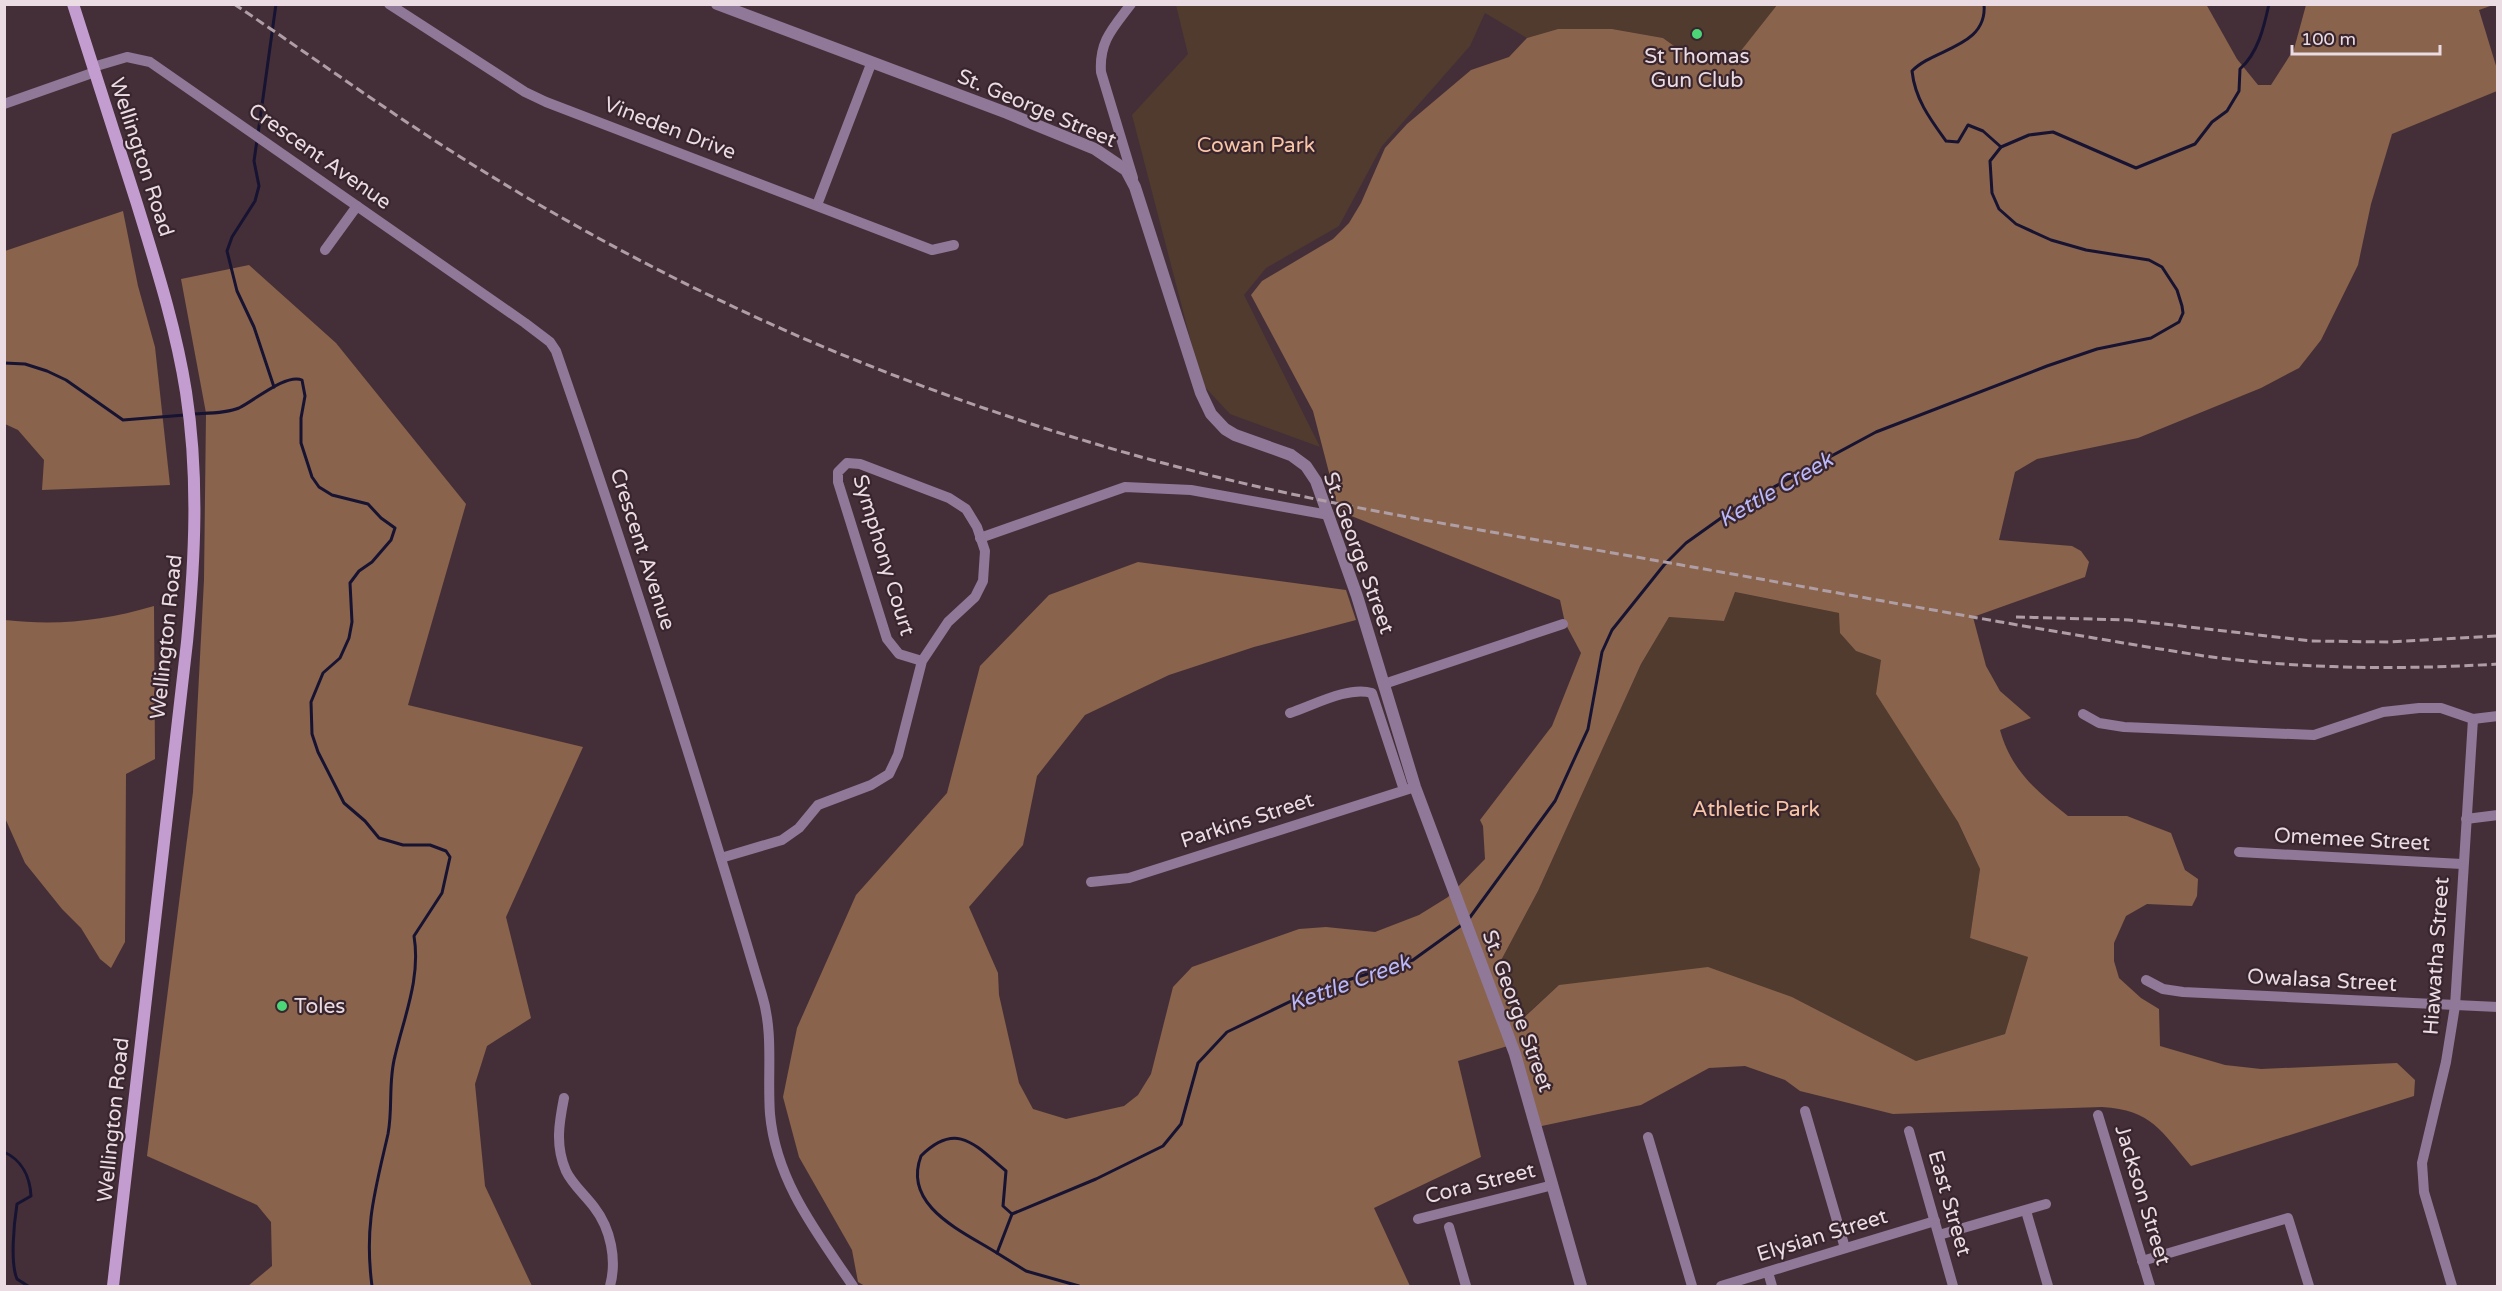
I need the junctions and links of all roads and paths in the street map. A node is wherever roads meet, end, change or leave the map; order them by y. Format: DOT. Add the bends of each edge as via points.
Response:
graph roads {
  1 [pos="73,4"];
  2 [pos="717,4"];
  3 [pos="1131,4"];
  4 [pos="392,5"];
  5 [pos="747,10"];
  6 [pos="871,64"];
  7 [pos="94,69"];
  8 [pos="4,104"];
  9 [pos="1135,187"];
  10 [pos="817,205"];
  11 [pos="357,206"];
  12 [pos="954,244"];
  13 [pos="325,250"];
  14 [pos="1329,516"];
  15 [pos="981,538"];
  16 [pos="1563,624"];
  17 [pos="922,662"];
  18 [pos="1384,684"];
  19 [pos="1290,713"];
  20 [pos="2083,714"];
  21 [pos="2498,716"];
  22 [pos="2472,719"];
  23 [pos="1409,789"];
  24 [pos="2498,815"];
  25 [pos="2466,819"];
  26 [pos="2240,852"];
  27 [pos="721,858"];
  28 [pos="2462,864"];
  29 [pos="1091,882"];
  30 [pos="2146,980"];
  31 [pos="2456,1006"];
  32 [pos="2498,1007"];
  33 [pos="564,1098"];
  34 [pos="1805,1111"];
  35 [pos="2098,1115"];
  36 [pos="1909,1131"];
  37 [pos="1648,1137"];
  38 [pos="1552,1185"];
  39 [pos="2046,1204"];
  40 [pos="2026,1211"];
  41 [pos="1418,1219"];
  42 [pos="1935,1221"];
  43 [pos="1449,1227"];
  44 [pos="1939,1235"];
  45 [pos="1845,1248"];
  46 [pos="2142,1262"];
  47 [pos="1768,1272"];
  48 [pos="114,1285"];
  49 [pos="610,1287"];
  50 [pos="853,1287"];
  51 [pos="1466,1287"];
  52 [pos="1581,1287"];
  53 [pos="1692,1287"];
  54 [pos="1721,1287"];
  55 [pos="1772,1287"];
  56 [pos="1953,1287"];
  57 [pos="2048,1287"];
  58 [pos="2150,1287"];
  59 [pos="2309,1287"];
  60 [pos="2452,1287"];
  1 -- 7 [label="main road, Wellington Road"];
  2 -- 5 [label="street, St. George Street"];
  3 -- 9 [label="street" via="1105,40 1100,58"];
  4 -- 10 [label="street, Vineden Drive" via="546,102"];
  5 -- 6 [label="street, St. George Street"];
  6 -- 9 [label="street, St. George Street" via="1007,113 1102,153 1126,170"];
  6 -- 10 [label="street"];
  7 -- 8 [label="street, Crescent Avenue"];
  7 -- 11 [label="street, Crescent Avenue" via="127,57 150,62"];
  7 -- 48 [label="main road, Wellington Road" via="175,336 189,414 195,503 187,642"];
  9 -- 14 [label="street, St. George Street" via="1211,414 1235,435 1303,463 1316,481"];
  10 -- 12 [label="street, Vineden Drive" via="932,250"];
  11 -- 13 [label="street"];
  11 -- 27 [label="street, Crescent Avenue" via="542,335 556,351 604,488"];
  14 -- 15 [label="street" via="1191,490 1125,487"];
  14 -- 18 [label="street, St. George Street"];
  15 -- 17 [label="street, Symphony Court" via="986,561 979,590 948,622"];
  15 -- 17 [label="street, Symphony Court" via="972,518 949,498 856,462 840,468 838,482 887,639 899,654"];
  16 -- 18 [label="street"];
  17 -- 27 [label="street, Symphony Court" via="898,755 889,774 818,805 794,833 782,840"];
  18 -- 23 [label="street, St. George Street"];
  19 -- 23 [label="street" via="1362,690 1372,693"];
  20 -- 22 [label="street" via="2099,723 2124,727 2298,735 2329,731 2400,709 2440,708"];
  21 -- 22 [label="street"];
  22 -- 25 [label="street, Hiawatha Street"];
  23 -- 29 [label="street, Parkins Street" via="1129,878"];
  23 -- 38 [label="street, St. George Street" via="1515,1054"];
  24 -- 25 [label="street"];
  25 -- 28 [label="street, Hiawatha Street"];
  26 -- 28 [label="street, Omemee Street"];
  27 -- 50 [label="street, Crescent Avenue" via="767,1011 770,1113 779,1156 794,1197"];
  28 -- 31 [label="street, Hiawatha Street"];
  30 -- 31 [label="street, Owalasa Street" via="2183,992"];
  31 -- 32 [label="street, Owalasa Street"];
  31 -- 60 [label="street, Hiawatha Street" via="2422,1163 2424,1192"];
  33 -- 49 [label="street" via="560,1150 568,1175 605,1226 612,1251"];
  34 -- 45 [label="street"];
  35 -- 46 [label="street, Jackson Street"];
  36 -- 42 [label="street, East Street"];
  37 -- 53 [label="street"];
  38 -- 41 [label="street, Cora Street"];
  38 -- 52 [label="street, St. George Street"];
  39 -- 40 [label="street"];
  40 -- 44 [label="street"];
  40 -- 57 [label="street"];
  42 -- 44 [label="street, East Street"];
  42 -- 45 [label="street, Elysian Street"];
  43 -- 51 [label="street"];
  44 -- 56 [label="street, East Street"];
  45 -- 47 [label="street, Elysian Street"];
  46 -- 58 [label="street, Jackson Street"];
  46 -- 59 [label="street" via="2288,1218"];
  47 -- 54 [label="street, Elysian Street"];
  47 -- 55 [label="street"];
}
